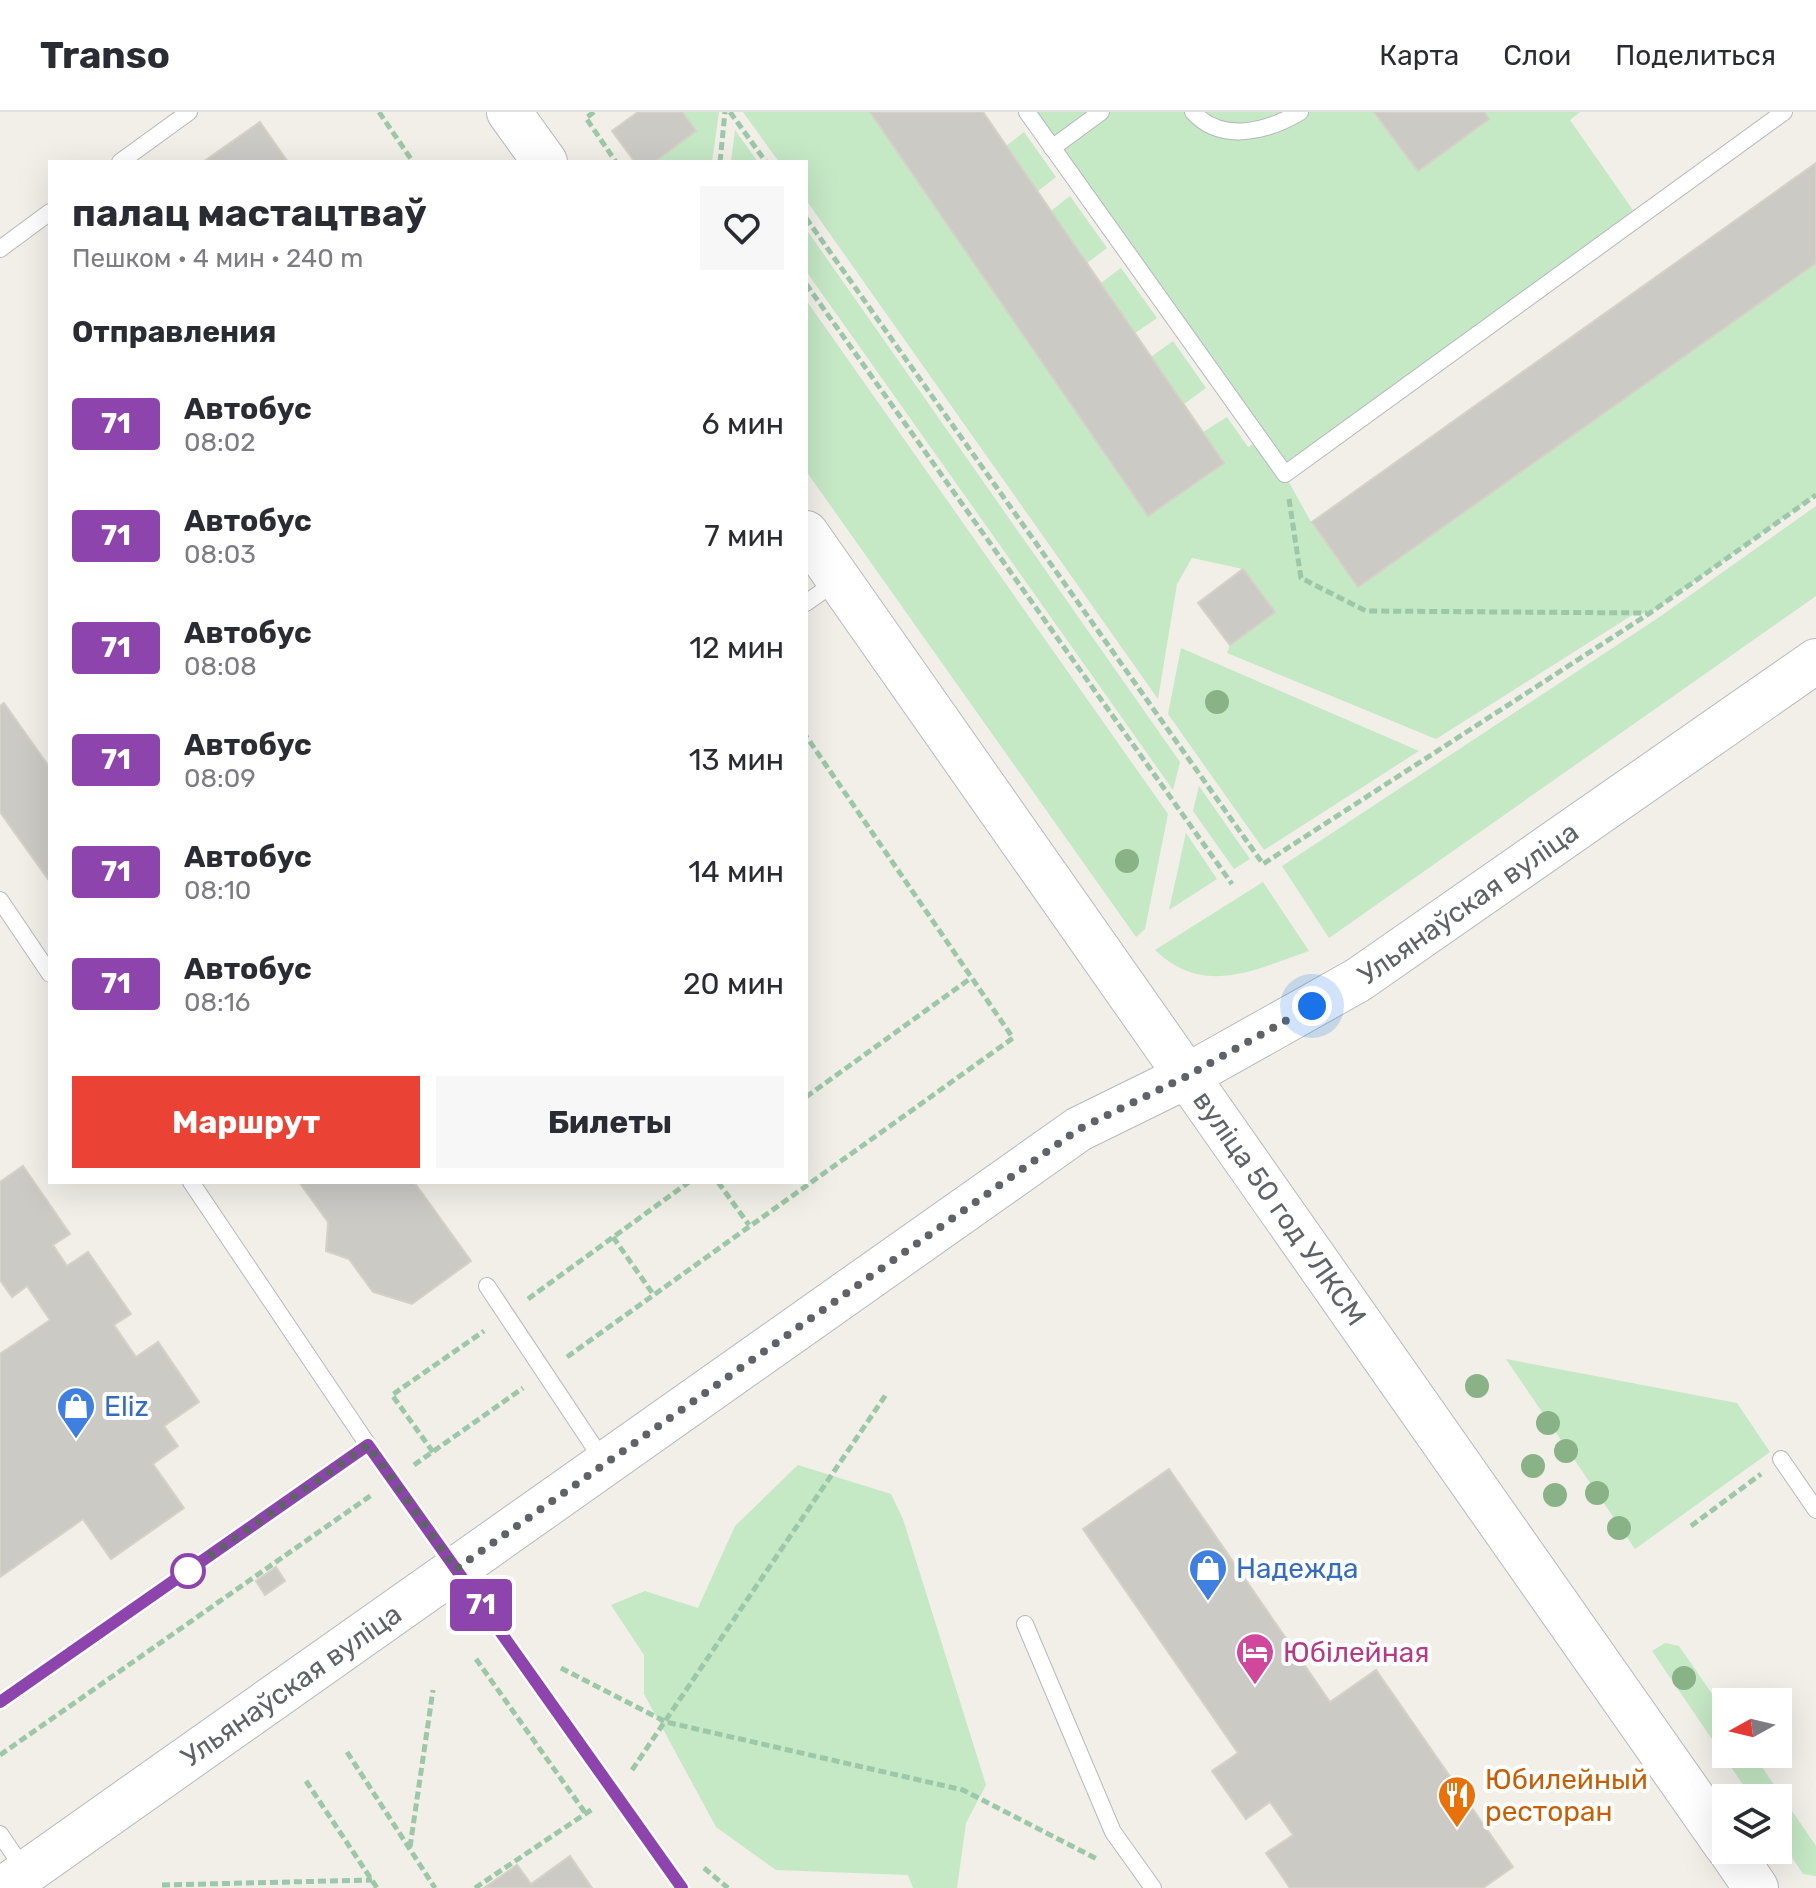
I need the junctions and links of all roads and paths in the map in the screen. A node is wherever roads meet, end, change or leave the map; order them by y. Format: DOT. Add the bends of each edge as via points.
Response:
graph roads {
  1 [pos="189,112"];
  2 [pos="379,112"];
  3 [pos="509,112"];
  4 [pos="594,112"];
  5 [pos="728,112"];
  6 [pos="1027,112"];
  7 [pos="1101,112"];
  8 [pos="1193,112"];
  9 [pos="1300,112"];
  10 [pos="1784,112"];
  11 [pos="1052,148"];
  12 [pos="123,160"];
  13 [pos="412,160"];
  14 [pos="544,160"];
  15 [pos="615,160"];
  16 [pos="720,160"];
  17 [pos="764,160"];
  18 [pos="48,213"];
  19 [pos="808,221"];
  20 [pos="0,249"];
  21 [pos="808,287"];
  22 [pos="1285,474"];
  23 [pos="1816,495"];
  24 [pos="808,540"];
  25 [pos="822,591"];
  26 [pos="1650,613"];
  27 [pos="1816,661"];
  28 [pos="808,739"];
  29 [pos="1232,884"];
  30 [pos="0,900"];
  31 [pos="48,971"];
  32 [pos="971,978"];
  33 [pos="1187,1076"];
  34 [pos="808,1096"];
  35 [pos="808,1183"];
  36 [pos="192,1184"];
  37 [pos="719,1184"];
  38 [pos="807,1184"];
  39 [pos="749,1225"];
  40 [pos="613,1237"];
  41 [pos="487,1286"];
  42 [pos="653,1294"];
  43 [pos="546,1373"];
  44 [pos="887,1393"];
  45 [pos="368,1445"];
  46 [pos="1781,1459"];
  47 [pos="605,1463"];
  48 [pos="393,1480"];
  49 [pos="1816,1510"];
  50 [pos="1691,1526"];
  51 [pos="456,1569"];
  52 [pos="1025,1624"];
  53 [pos="507,1640"];
  54 [pos="476,1659"];
  55 [pos="433,1690"];
  56 [pos="0,1702"];
  57 [pos="666,1722"];
  58 [pos="347,1752"];
  59 [pos="0,1755"];
  60 [pos="306,1781"];
  61 [pos="613,1795"];
  62 [pos="586,1814"];
  63 [pos="1712,1825"];
  64 [pos="0,1834"];
  65 [pos="410,1848"];
  66 [pos="1098,1860"];
  67 [pos="1740,1864"];
  68 [pos="15,1880"];
  69 [pos="372,1880"];
  70 [pos="162,1885"];
  71 [pos="377,1888"];
  72 [pos="435,1888"];
  73 [pos="475,1888"];
  74 [pos="682,1888"];
  75 [pos="1153,1888"];
  76 [pos="1756,1888"];
  1 -- 12 [label="lane"];
  2 -- 13 [label="path"];
  3 -- 14 [label="main road"];
  4 -- 15 [label="path" via="586,118"];
  5 -- 16 [label="path"];
  5 -- 17 [label="path"];
  6 -- 11 [label="lane"];
  7 -- 11 [label="lane"];
  8 -- 9 [label="lane" via="1215,128 1239,131 1263,130"];
  10 -- 22 [label="lane"];
  11 -- 22 [label="lane"];
  18 -- 20 [label="lane"];
  19 -- 26 [label="path" via="1263,864"];
  21 -- 29 [label="path"];
  22 -- 26 [label="path" via="1301,578 1366,611"];
  23 -- 26 [label="path"];
  24 -- 25 [label="main road, вуліца 50 год УЛКСМ"];
  25 -- 33 [label="main road, вуліца 50 год УЛКСМ"];
  27 -- 33 [label="main road, Ульянаўская вуліца" via="1358,980"];
  28 -- 32 [label="path"];
  30 -- 31 [label="lane"];
  32 -- 34 [label="path"];
  32 -- 35 [label="path" via="1013,1038"];
  33 -- 47 [label="main road, Ульянаўская вуліца" via="1079,1129"];
  33 -- 63 [label="main road, вуліца 50 год УЛКСМ"];
  36 -- 45 [label="lane"];
  37 -- 39 [label="path"];
  38 -- 39 [label="path"];
  39 -- 42 [label="path"];
  40 -- 42 [label="path"];
  41 -- 43 [label="lane"];
  42 -- 43 [label="path"];
  43 -- 47 [label="lane"];
  43 -- 48 [label="path"];
  44 -- 57 [label="path"];
  45 -- 48 [label="lane"];
  45 -- 56 [label="lane"];
  46 -- 49 [label="lane"];
  46 -- 50 [label="path"];
  47 -- 51 [label="main road, Ульянаўская вуліца"];
  48 -- 51 [label="lane"];
  48 -- 59 [label="path"];
  51 -- 53 [label="lane"];
  51 -- 68 [label="main road, Ульянаўская вуліца"];
  52 -- 75 [label="lane" via="1113,1832"];
  53 -- 57 [label="path"];
  53 -- 61 [label="lane"];
  54 -- 62 [label="path"];
  55 -- 65 [label="path"];
  57 -- 61 [label="path"];
  57 -- 66 [label="path" via="963,1790"];
  58 -- 65 [label="path"];
  60 -- 69 [label="path"];
  61 -- 62 [label="path"];
  61 -- 74 [label="lane"];
  62 -- 73 [label="path"];
  64 -- 68 [label="lane"];
  65 -- 72 [label="path"];
  67 -- 76 [label="main road"];
  69 -- 70 [label="path"];
  69 -- 71 [label="path"];
}
